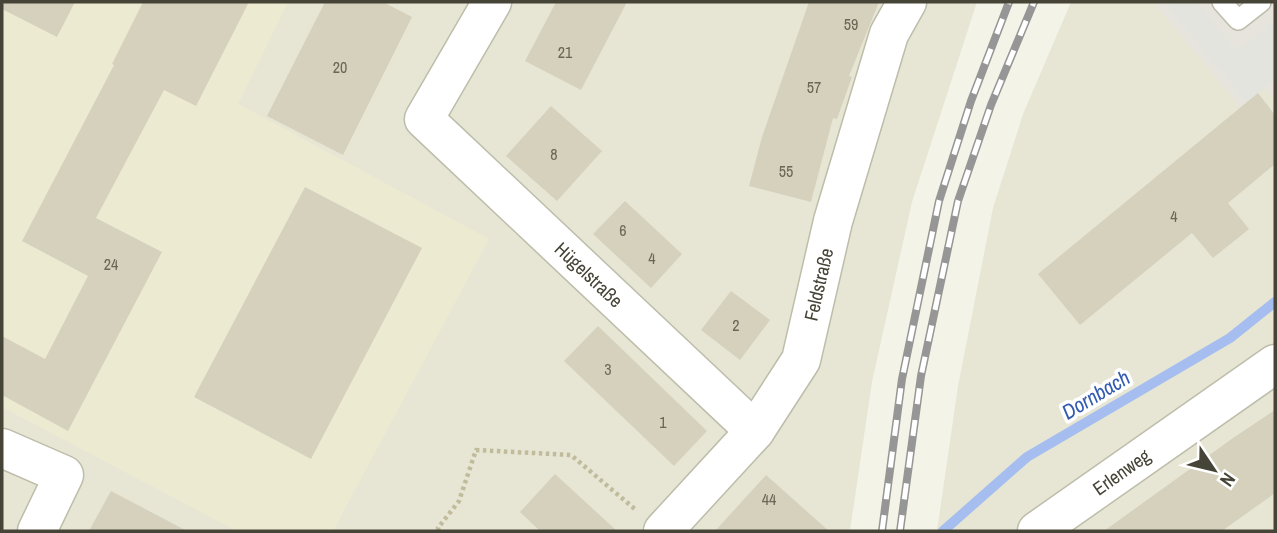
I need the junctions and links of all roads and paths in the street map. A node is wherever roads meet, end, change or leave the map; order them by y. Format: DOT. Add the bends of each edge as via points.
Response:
graph roads {
  1 [pos="492,2"];
  2 [pos="907,2"];
  3 [pos="1222,2"];
  4 [pos="1261,2"];
  5 [pos="1275,364"];
  6 [pos="755,431"];
  7 [pos="2,448"];
  8 [pos="652,523"];
  9 [pos="37,531"];
  10 [pos="439,531"];
  11 [pos="1037,531"];
  1 -- 6 [label="street, Hügelstraße" via="424,119"];
  2 -- 6 [label="street, Feldstraße" via="890,34 833,221 801,360"];
  3 -- 4 [label="lane" via="1238,20"];
  5 -- 11 [label="street, Erlenweg"];
  6 -- 8 [label="street, Feldstraße"];
  7 -- 9 [label="street" via="64,475"];
  8 -- 10 [label="path" via="571,455 476,450 458,501"];
}
